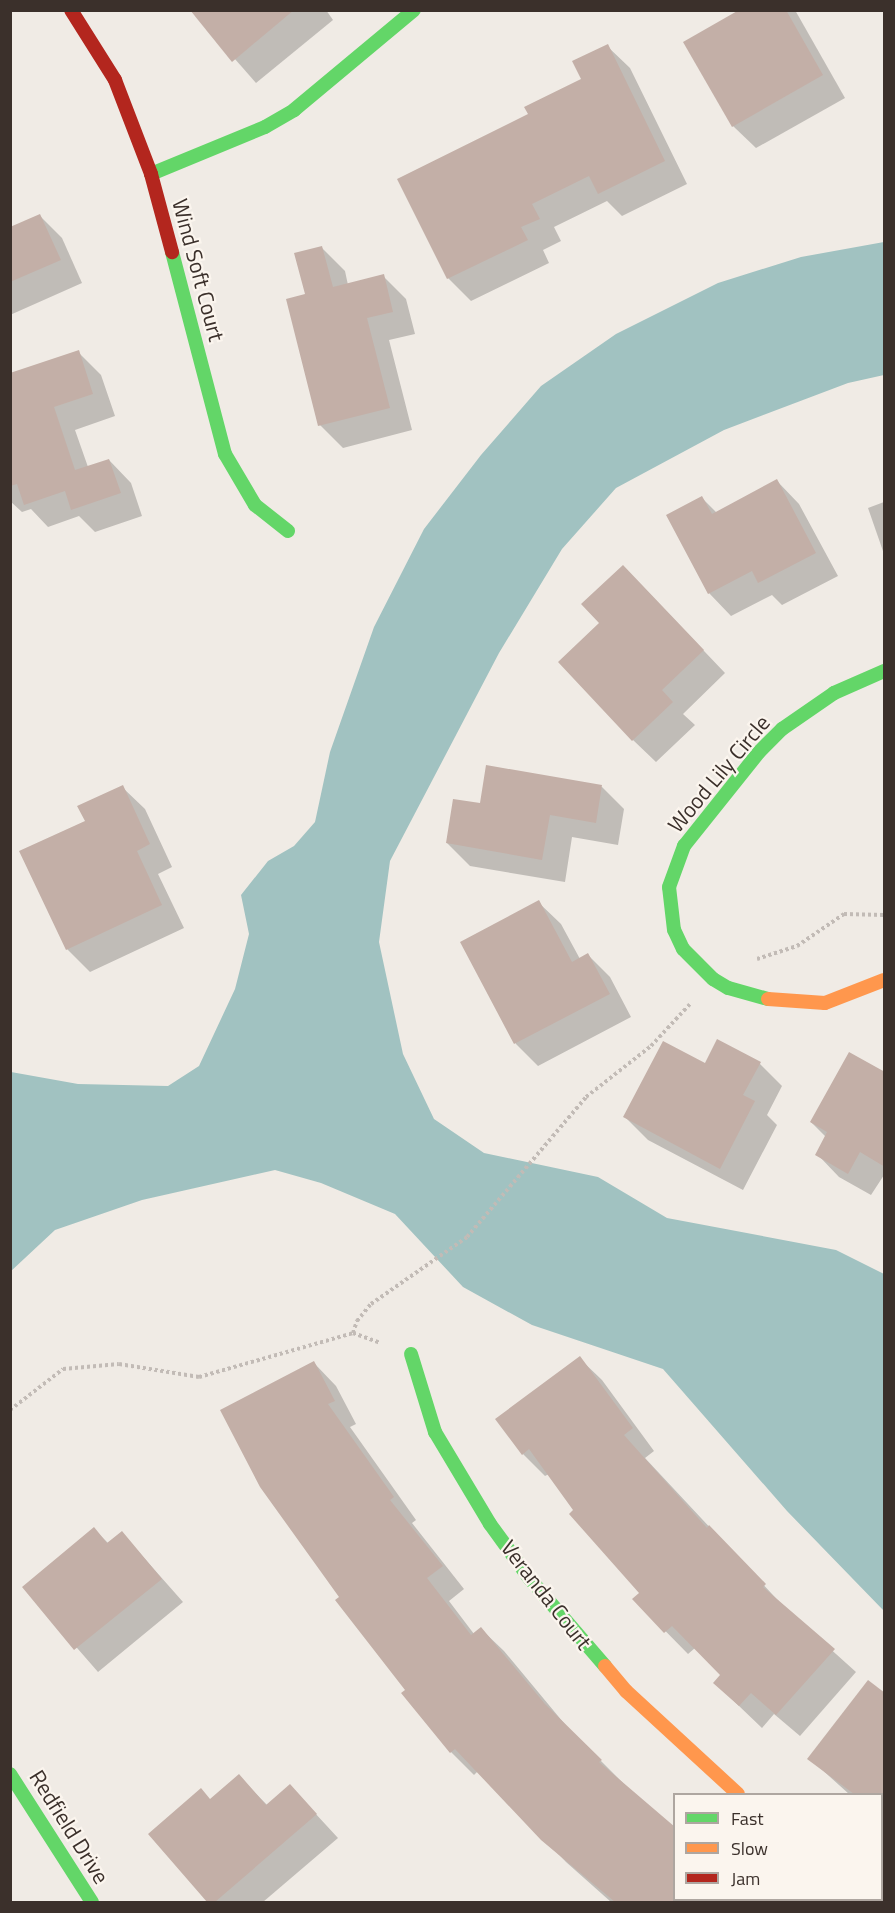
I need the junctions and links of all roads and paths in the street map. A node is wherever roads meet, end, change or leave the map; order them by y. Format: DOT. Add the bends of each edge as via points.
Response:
graph roads {
  1 [pos="71,10"];
  2 [pos="414,10"];
  3 [pos="151,174"];
  4 [pos="288,531"];
  5 [pos="885,670"];
  6 [pos="885,980"];
  7 [pos="569,1115"];
  8 [pos="353,1334"];
  9 [pos="411,1354"];
  10 [pos="10,1410"];
  11 [pos="10,1774"];
  12 [pos="737,1793"];
  13 [pos="92,1902"];
  1 -- 3 [label="street, Wind Soft Court" via="115,80"];
  2 -- 3 [label="street" via="294,110 265,127"];
  3 -- 4 [label="street, Wind Soft Court" via="225,454 255,505"];
  5 -- 6 [label="street, Wood Lily Circle" via="834,693 782,729 759,752 684,846 669,887 674,930 683,949 713,980 728,988 779,1002 825,1003"];
  7 -- 8 [label="path" via="467,1237 363,1312"];
  8 -- 9 [label="path"];
  8 -- 10 [label="path" via="199,1377 119,1364 63,1369"];
  9 -- 12 [label="street, Veranda Court" via="435,1432 490,1524 530,1579 626,1691"];
  11 -- 13 [label="street, Redfield Drive"];
}
